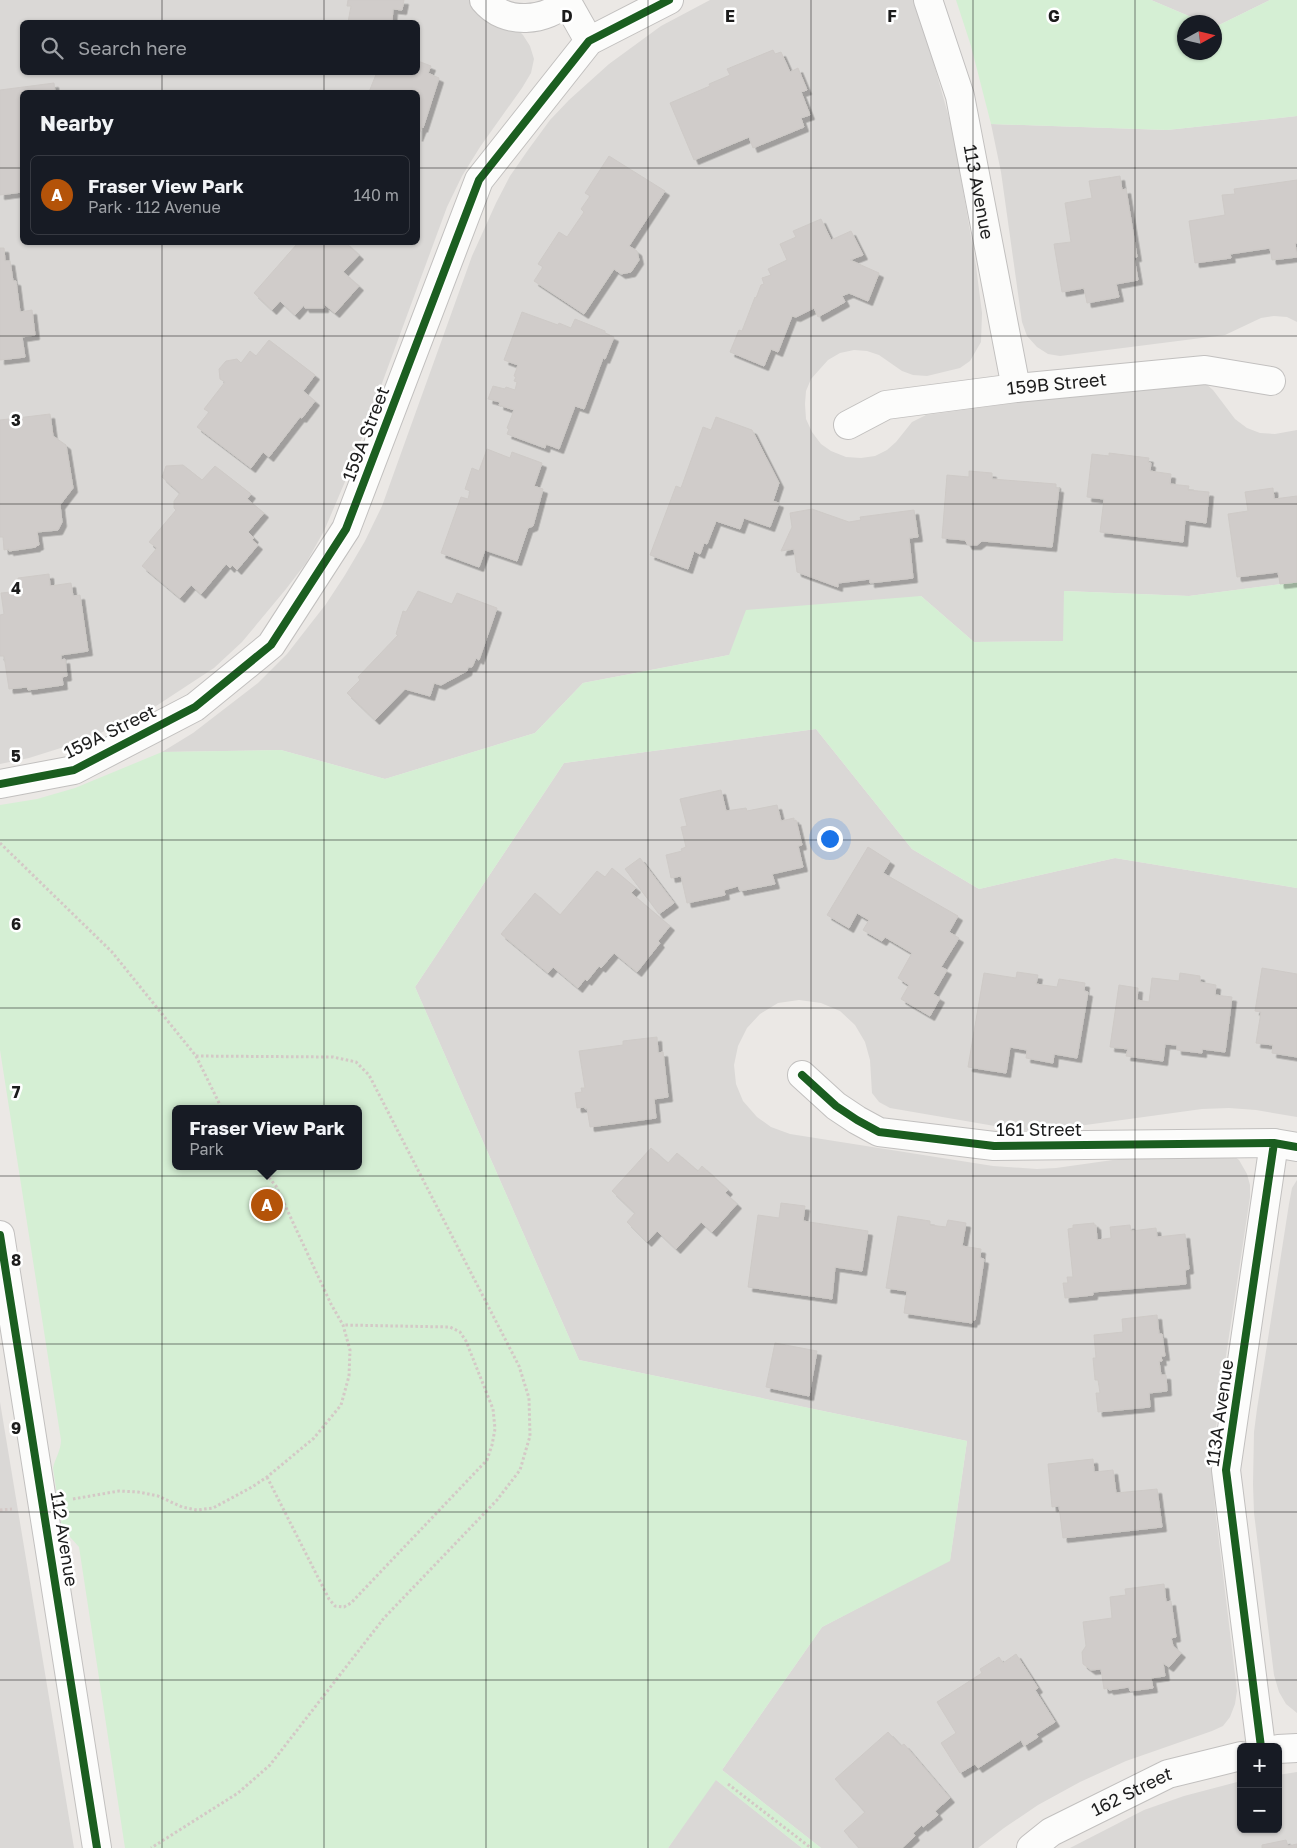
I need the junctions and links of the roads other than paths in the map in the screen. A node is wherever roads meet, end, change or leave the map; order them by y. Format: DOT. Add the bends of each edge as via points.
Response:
graph roads {
  1 [pos="484,0"];
  2 [pos="668,0"];
  3 [pos="928,0"];
  4 [pos="568,1"];
  5 [pos="589,41"];
  6 [pos="1271,381"];
  7 [pos="1016,388"];
  8 [pos="848,425"];
  9 [pos="0,784"];
  10 [pos="802,1075"];
  11 [pos="1286,1145"];
  12 [pos="0,1234"];
  13 [pos="1261,1743"];
  14 [pos="1297,1748"];
  15 [pos="1282,1749"];
  16 [pos="1237,1757"];
  17 [pos="97,1848"];
  18 [pos="1031,1848"];
  1 -- 4 [label="street" via="498,11 530,19 550,13"];
  2 -- 5 [label="street, 159A Street"];
  3 -- 7 [label="street, 113 Avenue" via="960,96"];
  4 -- 5 [label="street"];
  5 -- 9 [label="street, 159A Street" via="479,180 346,529 270,645 195,707 74,770"];
  6 -- 7 [label="street, 159B Street" via="1205,370"];
  7 -- 8 [label="street, 159B Street" via="886,405"];
  10 -- 11 [label="street, 161 Street" via="836,1106 879,1132 994,1146"];
  11 -- 13 [label="street, 113A Avenue" via="1226,1470"];
  12 -- 17 [label="street, 112 Avenue"];
  14 -- 15 [label="street"];
  16 -- 18 [label="street, 162 Street" via="1168,1774 1051,1832"];
}
